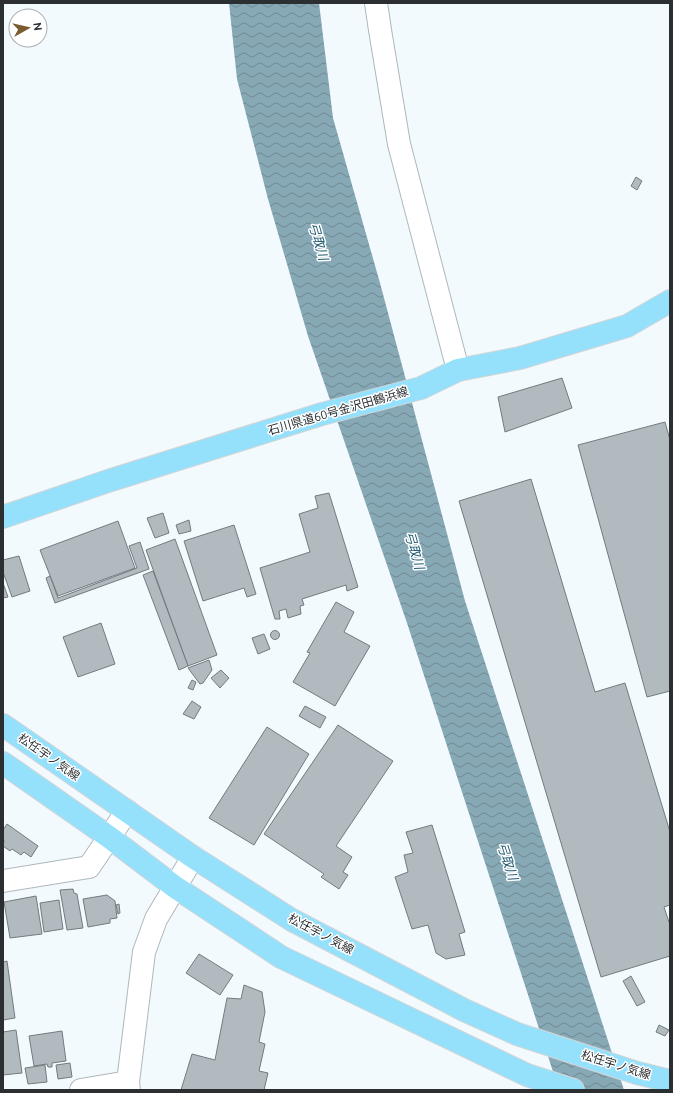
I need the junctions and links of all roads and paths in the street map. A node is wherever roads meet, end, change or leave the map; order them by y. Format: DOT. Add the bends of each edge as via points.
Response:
graph roads {
  1 [pos="376,3"];
  2 [pos="670,301"];
  3 [pos="458,370"];
  4 [pos="3,517"];
  5 [pos="3,725"];
  6 [pos="3,763"];
  7 [pos="127,811"];
  8 [pos="109,837"];
  9 [pos="193,857"];
  10 [pos="3,881"];
  11 [pos="175,887"];
  12 [pos="670,1081"];
  13 [pos="129,1086"];
  14 [pos="81,1090"];
  15 [pos="573,1090"];
  1 -- 3 [label="street" via="399,144"];
  2 -- 3 [label="main road, 石川県道60号金沢田鶴浜線" via="626,326 520,358"];
  3 -- 4 [label="main road, 石川県道60号金沢田鶴浜線" via="421,388 322,414"];
  5 -- 7 [label="main road, 松任宇ノ気線"];
  6 -- 8 [label="main road"];
  7 -- 8 [label="street"];
  7 -- 9 [label="main road, 松任宇ノ気線"];
  8 -- 10 [label="street" via="89,867"];
  8 -- 11 [label="main road"];
  9 -- 11 [label="street"];
  9 -- 12 [label="main road, 松任宇ノ気線" via="292,920 464,1010 517,1034 637,1073"];
  11 -- 13 [label="street" via="156,919 144,952"];
  11 -- 15 [label="main road" via="281,957 527,1075"];
  13 -- 14 [label="street"];
}
